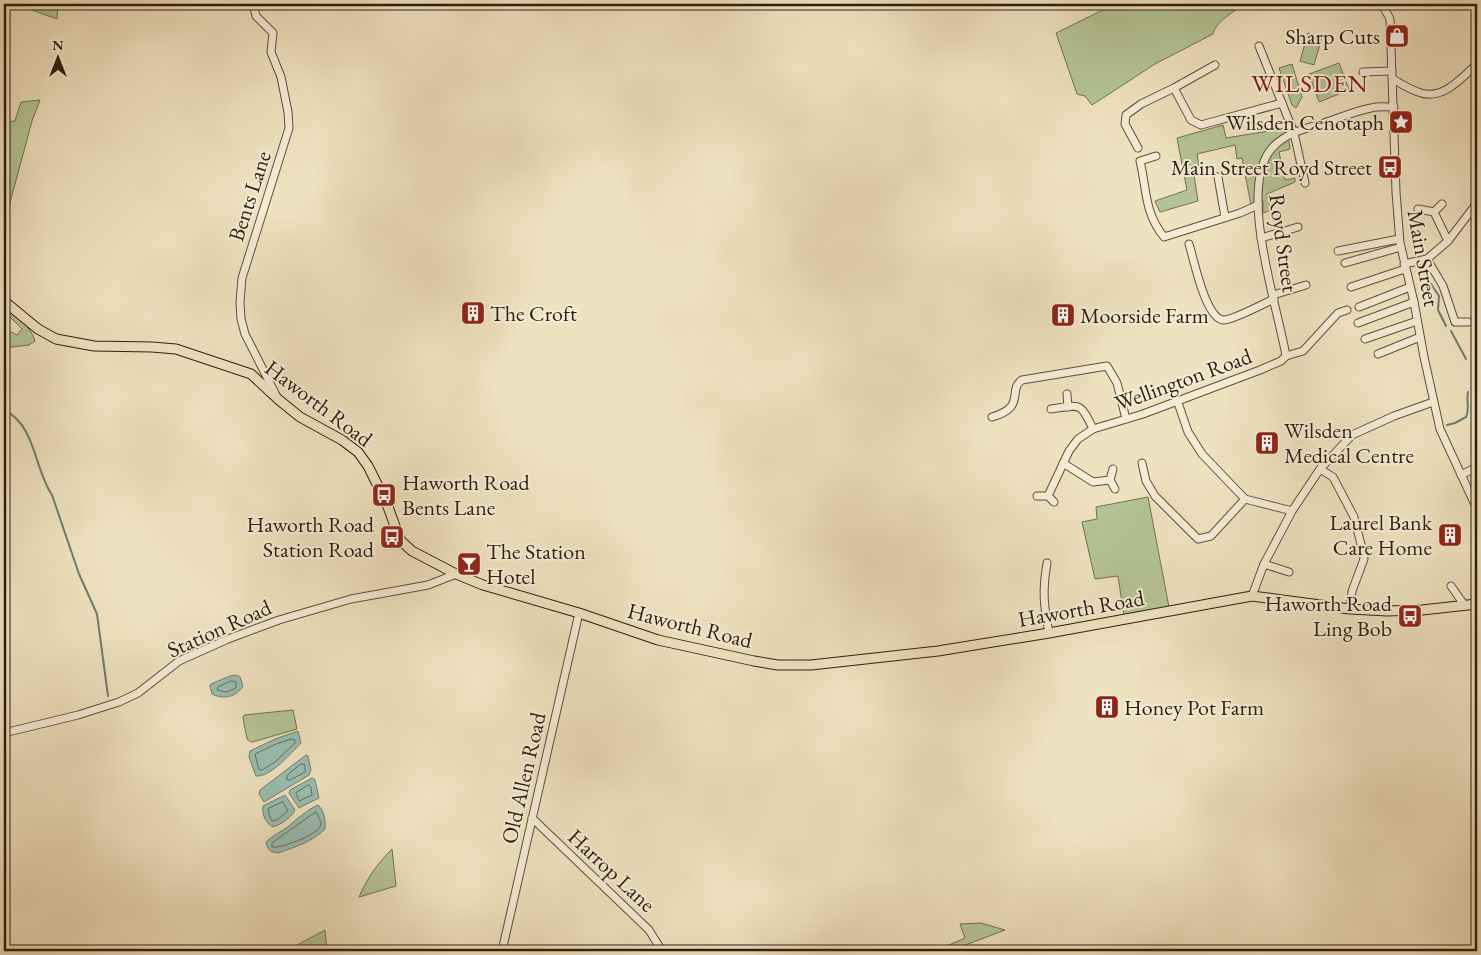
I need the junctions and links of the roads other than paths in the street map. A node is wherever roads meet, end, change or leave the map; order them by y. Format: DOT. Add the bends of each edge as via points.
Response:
graph roads {
  1 [pos="253,4"];
  2 [pos="1382,4"];
  3 [pos="1260,46"];
  4 [pos="1477,64"];
  5 [pos="1215,65"];
  6 [pos="1363,72"];
  7 [pos="1392,75"];
  8 [pos="1174,88"];
  9 [pos="1282,103"];
  10 [pos="1394,107"];
  11 [pos="1294,133"];
  12 [pos="1138,148"];
  13 [pos="1156,156"];
  14 [pos="1218,177"];
  15 [pos="1305,182"];
  16 [pos="1477,203"];
  17 [pos="1442,204"];
  18 [pos="1258,205"];
  19 [pos="1418,210"];
  20 [pos="1434,212"];
  21 [pos="1225,217"];
  22 [pos="1298,226"];
  23 [pos="1261,238"];
  24 [pos="1448,241"];
  25 [pos="1400,243"];
  26 [pos="1189,244"];
  27 [pos="1362,246"];
  28 [pos="1338,251"];
  29 [pos="1366,257"];
  30 [pos="1427,259"];
  31 [pos="1345,263"];
  32 [pos="1405,267"];
  33 [pos="1306,285"];
  34 [pos="1351,287"];
  35 [pos="1410,287"];
  36 [pos="1273,297"];
  37 [pos="4,301"];
  38 [pos="1414,302"];
  39 [pos="1359,307"];
  40 [pos="1347,310"];
  41 [pos="1417,321"];
  42 [pos="1358,322"];
  43 [pos="1468,322"];
  44 [pos="1420,337"];
  45 [pos="1365,339"];
  46 [pos="1378,354"];
  47 [pos="1286,356"];
  48 [pos="1067,394"];
  49 [pos="279,400"];
  50 [pos="1177,400"];
  51 [pos="1433,402"];
  52 [pos="1068,406"];
  53 [pos="1051,409"];
  54 [pos="992,416"];
  55 [pos="1126,419"];
  56 [pos="1093,429"];
  57 [pos="1477,430"];
  58 [pos="1477,434"];
  59 [pos="1063,463"];
  60 [pos="1142,463"];
  61 [pos="1477,467"];
  62 [pos="1113,469"];
  63 [pos="1320,469"];
  64 [pos="1461,475"];
  65 [pos="1110,480"];
  66 [pos="1115,489"];
  67 [pos="1037,496"];
  68 [pos="1048,496"];
  69 [pos="1245,499"];
  70 [pos="1054,502"];
  71 [pos="1477,509"];
  72 [pos="1292,512"];
  73 [pos="1047,563"];
  74 [pos="1264,564"];
  75 [pos="1289,572"];
  76 [pos="456,574"];
  77 [pos="1451,586"];
  78 [pos="1252,596"];
  79 [pos="1477,604"];
  80 [pos="1465,606"];
  81 [pos="1350,609"];
  82 [pos="578,614"];
  83 [pos="1049,634"];
  84 [pos="4,732"];
  85 [pos="532,818"];
  86 [pos="502,951"];
  87 [pos="662,951"];
  1 -- 49 [label="street, Bents Lane" via="256,16 273,33 271,52 281,77 289,128 242,278 241,319 248,344"];
  2 -- 7 [label="street, Main Street" via="1390,19"];
  3 -- 9 [label="street"];
  4 -- 7 [label="street" via="1449,89 1430,95 1420,93"];
  5 -- 8 [label="street"];
  6 -- 7 [label="street"];
  7 -- 10 [label="street, Main Street"];
  8 -- 9 [label="street" via="1191,120 1201,125"];
  8 -- 12 [label="street" via="1126,115 1125,124"];
  9 -- 11 [label="street"];
  10 -- 11 [label="street, Royd Street" via="1372,107"];
  10 -- 25 [label="street, Main Street"];
  11 -- 15 [label="street"];
  11 -- 18 [label="street, Royd Street" via="1274,146 1263,160"];
  13 -- 21 [label="street" via="1140,161 1146,200 1164,237"];
  14 -- 21 [label="street"];
  16 -- 24 [label="street"];
  17 -- 20 [label="street"];
  18 -- 21 [label="street"];
  18 -- 23 [label="street, Royd Street"];
  19 -- 20 [label="street"];
  20 -- 24 [label="street"];
  22 -- 23 [label="street"];
  23 -- 36 [label="street, Royd Street"];
  24 -- 30 [label="street"];
  25 -- 27 [label="street"];
  25 -- 29 [label="street"];
  25 -- 32 [label="street, Main Street"];
  26 -- 36 [label="street" via="1206,302 1216,318 1224,321 1233,318"];
  27 -- 28 [label="street"];
  27 -- 29 [label="street"];
  29 -- 31 [label="street"];
  30 -- 32 [label="street"];
  30 -- 43 [label="street" via="1443,286 1455,322"];
  32 -- 34 [label="street"];
  32 -- 35 [label="street, Main Street"];
  33 -- 36 [label="street"];
  35 -- 38 [label="street, Main Street"];
  35 -- 39 [label="street"];
  36 -- 47 [label="street, Royd Street"];
  37 -- 49 [label="main road, Haworth Road" via="38,329 56,339 94,346 176,349 251,374"];
  38 -- 41 [label="street, Main Street"];
  38 -- 42 [label="street"];
  40 -- 47 [label="street, Wellington Road" via="1338,314 1303,351"];
  41 -- 44 [label="street, Main Street"];
  41 -- 45 [label="street"];
  44 -- 46 [label="street"];
  44 -- 51 [label="street, Main Street"];
  47 -- 50 [label="street, Wellington Road" via="1260,370"];
  48 -- 52 [label="street"];
  49 -- 76 [label="main road, Haworth Road" via="300,417 358,452 387,504 400,540 412,551"];
  50 -- 55 [label="street, Wellington Road"];
  50 -- 69 [label="street" via="1188,432 1202,454"];
  51 -- 63 [label="street" via="1352,435"];
  51 -- 64 [label="street, Main Street" via="1440,430"];
  52 -- 53 [label="street"];
  52 -- 56 [label="street" via="1082,408"];
  54 -- 55 [label="street" via="1009,409 1017,385 1022,380 1107,366 1117,383"];
  55 -- 56 [label="street, Wellington Road"];
  56 -- 59 [label="street, Wellington Road" via="1078,439"];
  57 -- 58 [label="street"];
  59 -- 65 [label="street" via="1093,482"];
  59 -- 68 [label="street, Wellington Road"];
  60 -- 69 [label="street" via="1146,480 1155,496 1198,539 1210,536"];
  61 -- 64 [label="street"];
  62 -- 65 [label="street"];
  63 -- 72 [label="street"];
  63 -- 81 [label="street" via="1333,477 1354,517 1363,552 1364,559 1352,591"];
  64 -- 71 [label="street, Main Street"];
  65 -- 66 [label="street"];
  67 -- 68 [label="street"];
  68 -- 70 [label="street"];
  69 -- 72 [label="street"];
  72 -- 74 [label="street"];
  73 -- 83 [label="street" via="1043,597"];
  74 -- 75 [label="street"];
  74 -- 78 [label="street"];
  76 -- 82 [label="main road, Haworth Road"];
  76 -- 84 [label="street, Station Road" via="428,585 326,605 271,623 179,661 138,693 119,702"];
  77 -- 80 [label="street"];
  78 -- 81 [label="main road, Haworth Road"];
  78 -- 83 [label="main road, Haworth Road"];
  79 -- 80 [label="main road, Haworth Road"];
  80 -- 81 [label="main road, Haworth Road" via="1422,610"];
  82 -- 83 [label="main road, Haworth Road" via="658,640 778,665 888,657"];
  82 -- 85 [label="street, Old Allen Road"];
  85 -- 86 [label="street, Old Allen Road"];
  85 -- 87 [label="street, Harrop Lane" via="650,930"];
}
